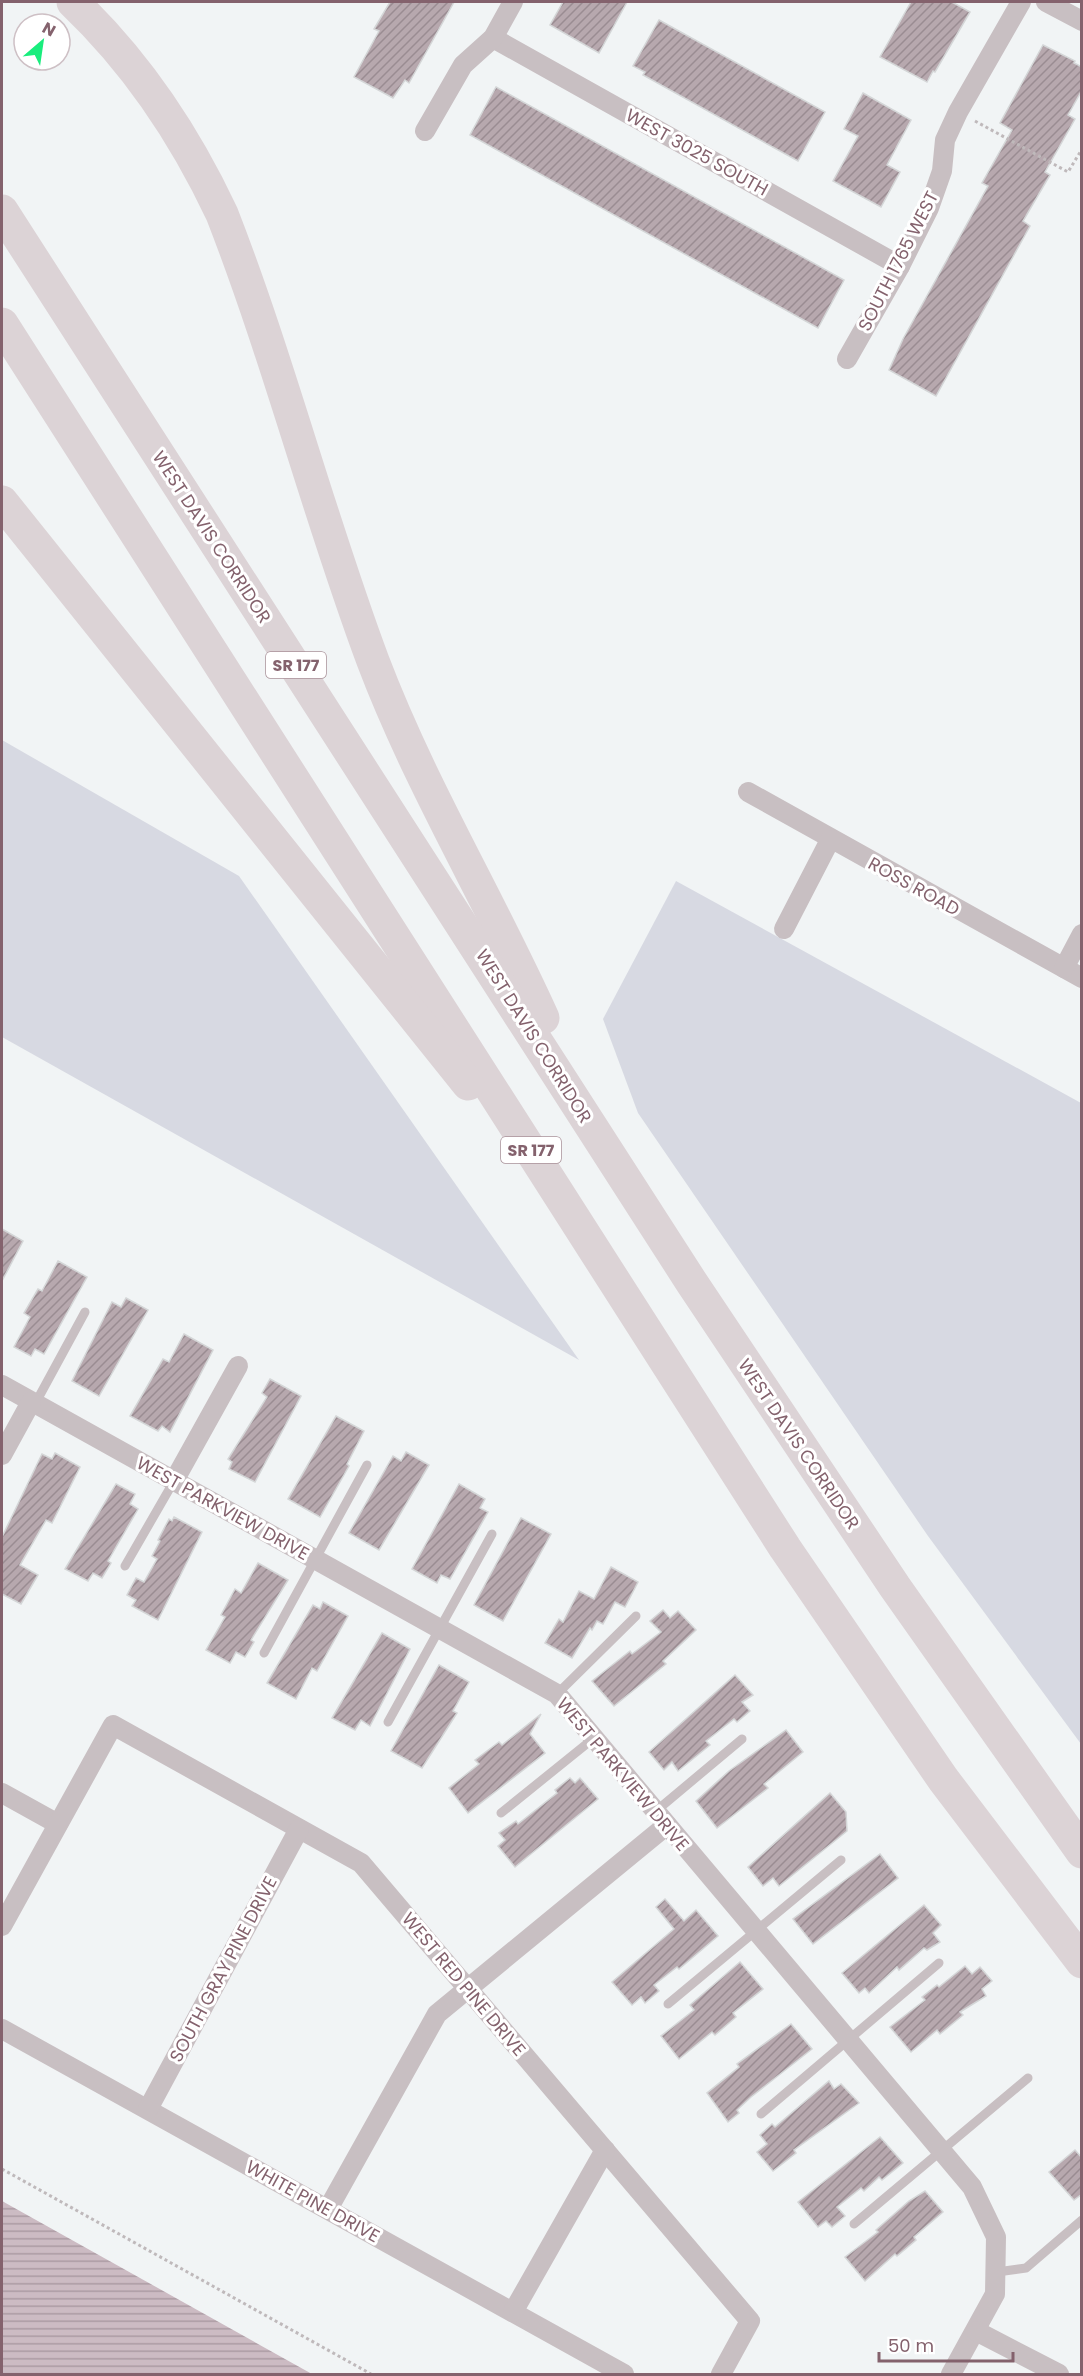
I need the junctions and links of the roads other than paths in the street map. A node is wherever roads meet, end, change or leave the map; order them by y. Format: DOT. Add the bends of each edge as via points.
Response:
graph roads {
  1 [pos="73,2"];
  2 [pos="513,2"];
  3 [pos="1021,2"];
  4 [pos="1046,2"];
  5 [pos="1082,21"];
  6 [pos="494,38"];
  7 [pos="425,131"];
  8 [pos="2,211"];
  9 [pos="900,266"];
  10 [pos="2,324"];
  11 [pos="847,359"];
  12 [pos="2,502"];
  13 [pos="748,792"];
  14 [pos="830,840"];
  15 [pos="784,929"];
  16 [pos="1082,934"];
  17 [pos="1064,968"];
  18 [pos="1082,978"];
  19 [pos="588,1121"];
  20 [pos="560,1196"];
  21 [pos="85,1312"];
  22 [pos="238,1366"];
  23 [pos="2,1385"];
  24 [pos="33,1403"];
  25 [pos="2,1455"];
  26 [pos="368,1466"];
  27 [pos="174,1481"];
  28 [pos="492,1534"];
  29 [pos="316,1560"];
  30 [pos="125,1566"];
  31 [pos="636,1616"];
  32 [pos="440,1629"];
  33 [pos="264,1653"];
  34 [pos="557,1694"];
  35 [pos="388,1722"];
  36 [pos="594,1738"];
  37 [pos="742,1739"];
  38 [pos="2,1793"];
  39 [pos="501,1813"];
  40 [pos="662,1818"];
  41 [pos="58,1824"];
  42 [pos="299,1829"];
  43 [pos="1082,1852"];
  44 [pos="841,1860"];
  45 [pos="2,1926"];
  46 [pos="756,1931"];
  47 [pos="1082,1962"];
  48 [pos="939,1963"];
  49 [pos="467,1988"];
  50 [pos="668,2004"];
  51 [pos="2,2029"];
  52 [pos="849,2041"];
  53 [pos="1028,2078"];
  54 [pos="148,2109"];
  55 [pos="761,2114"];
  56 [pos="604,2150"];
  57 [pos="941,2150"];
  58 [pos="328,2209"];
  59 [pos="1082,2220"];
  60 [pos="854,2224"];
  61 [pos="997,2272"];
  62 [pos="513,2313"];
  63 [pos="976,2331"];
  64 [pos="624,2374"];
  65 [pos="721,2374"];
  66 [pos="951,2374"];
  67 [pos="1059,2374"];
  1 -- 19 [label="highway" via="103,31 149,87 189,148 222,214 381,681 437,808 531,991"];
  2 -- 6 [label="street"];
  3 -- 9 [label="street, SOUTH 1765 WEST" via="945,140 942,171"];
  4 -- 5 [label="street"];
  6 -- 7 [label="street" via="463,64"];
  6 -- 9 [label="street, WEST 3025 SOUTH"];
  8 -- 19 [label="highway, WEST DAVIS CORRIDOR / SR 177"];
  9 -- 11 [label="street, SOUTH 1765 WEST"];
  10 -- 20 [label="highway, SR 177"];
  12 -- 20 [label="highway"];
  13 -- 14 [label="street, ROSS ROAD"];
  14 -- 15 [label="street"];
  14 -- 17 [label="street, ROSS ROAD"];
  16 -- 17 [label="street"];
  17 -- 18 [label="street, ROSS ROAD"];
  19 -- 43 [label="highway, WEST DAVIS CORRIDOR / SR 177" via="894,1587"];
  20 -- 47 [label="highway, SR 177" via="836,1626 944,1779"];
  21 -- 24 [label="lane"];
  22 -- 27 [label="street"];
  23 -- 24 [label="street, WEST PARKVIEW DRIVE"];
  24 -- 25 [label="street"];
  24 -- 27 [label="street, WEST PARKVIEW DRIVE"];
  26 -- 29 [label="lane"];
  27 -- 29 [label="street, WEST PARKVIEW DRIVE"];
  27 -- 30 [label="lane"];
  28 -- 32 [label="lane"];
  29 -- 32 [label="street, WEST PARKVIEW DRIVE"];
  29 -- 33 [label="lane"];
  31 -- 34 [label="lane"];
  32 -- 34 [label="street, WEST PARKVIEW DRIVE"];
  32 -- 35 [label="lane"];
  34 -- 36 [label="street, WEST PARKVIEW DRIVE"];
  36 -- 39 [label="lane"];
  36 -- 40 [label="street, WEST PARKVIEW DRIVE"];
  37 -- 40 [label="lane"];
  38 -- 41 [label="street"];
  40 -- 46 [label="street, WEST PARKVIEW DRIVE"];
  40 -- 49 [label="street"];
  41 -- 42 [label="street, WEST RED PINE DRIVE" via="113,1725"];
  41 -- 45 [label="street"];
  42 -- 49 [label="street, WEST RED PINE DRIVE" via="361,1863"];
  42 -- 54 [label="street, SOUTH GRAY PINE DRIVE"];
  44 -- 46 [label="lane"];
  46 -- 50 [label="lane"];
  46 -- 52 [label="street, WEST PARKVIEW DRIVE"];
  48 -- 52 [label="lane"];
  49 -- 56 [label="street, WEST RED PINE DRIVE"];
  49 -- 58 [label="street" via="437,2014"];
  51 -- 54 [label="street, WHITE PINE DRIVE"];
  52 -- 55 [label="lane"];
  52 -- 57 [label="street, WEST PARKVIEW DRIVE"];
  53 -- 57 [label="lane"];
  54 -- 58 [label="street, WHITE PINE DRIVE"];
  56 -- 62 [label="street"];
  56 -- 65 [label="street, WEST RED PINE DRIVE" via="750,2321"];
  57 -- 60 [label="lane"];
  57 -- 61 [label="street, WEST PARKVIEW DRIVE" via="972,2187 996,2237"];
  58 -- 62 [label="street, WHITE PINE DRIVE"];
  59 -- 61 [label="lane" via="1026,2268"];
  61 -- 63 [label="street, WEST PARKVIEW DRIVE" via="995,2294"];
  62 -- 64 [label="street, WHITE PINE DRIVE"];
  63 -- 66 [label="street, WEST PARKVIEW DRIVE"];
  63 -- 67 [label="street"];
}
